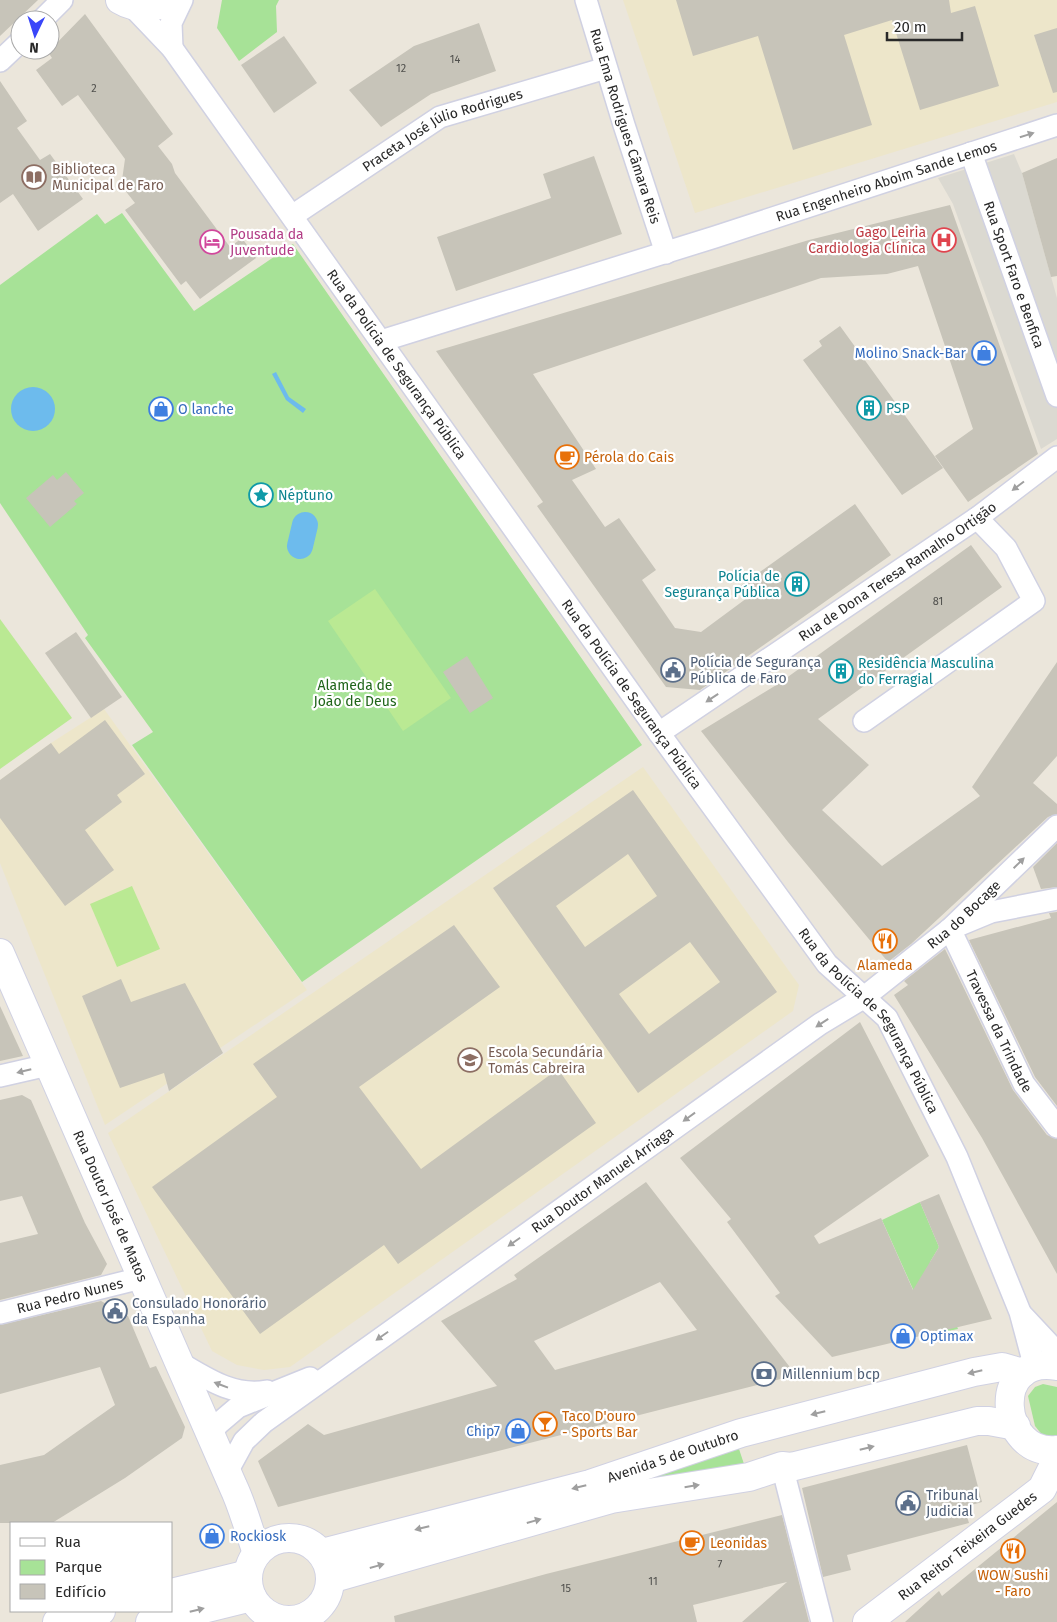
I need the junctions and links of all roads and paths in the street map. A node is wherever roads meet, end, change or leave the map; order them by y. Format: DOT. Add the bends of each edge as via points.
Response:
graph roads {
  1 [pos="62,0"];
  2 [pos="171,0"];
  3 [pos="182,0"];
  4 [pos="586,0"];
  5 [pos="123,2"];
  6 [pos="52,10"];
  7 [pos="172,48"];
  8 [pos="10,52"];
  9 [pos="0,61"];
  10 [pos="606,68"];
  11 [pos="1057,125"];
  12 [pos="971,153"];
  13 [pos="292,216"];
  14 [pos="675,250"];
  15 [pos="381,341"];
  16 [pos="1057,396"];
  17 [pos="1057,457"];
  18 [pos="977,518"];
  19 [pos="864,721"];
  20 [pos="659,733"];
  21 [pos="1057,826"];
  22 [pos="1057,899"];
  23 [pos="950,929"];
  24 [pos="0,953"];
  25 [pos="863,998"];
  26 [pos="48,1065"];
  27 [pos="0,1076"];
  28 [pos="1057,1127"];
  29 [pos="141,1278"];
  30 [pos="0,1314"];
  31 [pos="182,1364"];
  32 [pos="342,1364"];
  33 [pos="1042,1368"];
  34 [pos="285,1388"];
  35 [pos="264,1422"];
  36 [pos="780,1423"];
  37 [pos="1016,1426"];
  38 [pos="212,1439"];
  39 [pos="1057,1450"];
  40 [pos="1057,1458"];
  41 [pos="782,1466"];
  42 [pos="231,1480"];
  43 [pos="1049,1483"];
  44 [pos="322,1553"];
  45 [pos="258,1566"];
  46 [pos="330,1579"];
  47 [pos="172,1593"];
  48 [pos="172,1611"];
  49 [pos="98,1612"];
  50 [pos="169,1612"];
  51 [pos="307,1619"];
  52 [pos="57,1622"];
  53 [pos="150,1622"];
  54 [pos="822,1622"];
  55 [pos="867,1622"];
  1 -- 6 [label="street"];
  2 -- 5 [label="main road" via="149,7"];
  3 -- 7 [label="street" via="171,23"];
  4 -- 10 [label="street, Rua Ema Rodrigues Câmara Reis"];
  5 -- 7 [label="street, Rua da Polícia de Segurança Pública"];
  7 -- 13 [label="street, Rua da Polícia de Segurança Pública"];
  8 -- 9 [label="street"];
  10 -- 13 [label="street, Praceta José Júlio Rodrigues" via="440,117"];
  10 -- 14 [label="street, Rua Ema Rodrigues Câmara Reis"];
  12 -- 11 [label="street, Rua Engenheiro Aboim Sande Lemos, one-way"];
  12 -- 14 [label="street, Rua Engenheiro Aboim Sande Lemos"];
  12 -- 16 [label="street, Rua Sport Faro e Benfica"];
  13 -- 15 [label="street, Rua da Polícia de Segurança Pública"];
  14 -- 15 [label="street"];
  15 -- 20 [label="street, Rua da Polícia de Segurança Pública"];
  17 -- 18 [label="street, Rua de Dona Teresa Ramalho Ortigão, one-way"];
  18 -- 19 [label="street" via="1006,548 1034,601"];
  18 -- 20 [label="street, Rua de Dona Teresa Ramalho Ortigão, one-way"];
  20 -- 25 [label="street, Rua da Polícia de Segurança Pública" via="827,964"];
  23 -- 21 [label="street, Rua do Bocage, one-way"];
  22 -- 23 [label="street" via="991,912"];
  23 -- 25 [label="street, Rua do Bocage"];
  23 -- 28 [label="street, Travessa da Trindade" via="1024,1084"];
  24 -- 26 [label="main road, Rua Doutor José de Matos"];
  25 -- 32 [label="street, Rua Doutor Manuel Arriaga, one-way" via="812,1030"];
  25 -- 33 [label="street, Rua da Polícia de Segurança Pública" via="886,1018 957,1157 1020,1312 1051,1346"];
  26 -- 27 [label="street, one-way"];
  26 -- 29 [label="main road, Rua Doutor José de Matos"];
  29 -- 30 [label="street, Rua Pedro Nunes"];
  29 -- 31 [label="main road, Rua Doutor José de Matos"];
  34 -- 31 [label="street, Rua Doutor Manuel Arriaga, one-way" via="253,1394 244,1392 219,1386"];
  31 -- 38 [label="main road, Rua Doutor José de Matos"];
  32 -- 34 [label="street, Rua Doutor Manuel Arriaga"];
  32 -- 35 [label="street, Rua Doutor Manuel Arriaga"];
  33 -- 36 [label="main road, Avenida 5 de Outubro, one-way" via="989,1369"];
  33 -- 37 [label="main road" via="1015,1380 1010,1390 1009,1402"];
  34 -- 38 [label="street, Rua Doutor Manuel Arriaga" via="238,1407 218,1424"];
  35 -- 38 [label="street, Rua Doutor Manuel Arriaga" via="231,1439"];
  35 -- 42 [label="street, Rua Doutor Manuel Arriaga" via="244,1441"];
  36 -- 41 [label="main road" via="762,1437 758,1446 762,1460"];
  36 -- 44 [label="main road, Avenida 5 de Outubro, one-way" via="740,1433 590,1484"];
  37 -- 39 [label="main road" via="1020,1437 1032,1447"];
  41 -- 37 [label="main road, Avenida 5 de Outubro, one-way" via="791,1467 980,1421"];
  38 -- 42 [label="main road, Rua Doutor José de Matos"];
  40 -- 43 [label="main road, Rua Reitor Teixeira Guedes"];
  46 -- 41 [label="main road, Avenida 5 de Outubro, one-way" via="611,1499 749,1477"];
  41 -- 54 [label="street"];
  42 -- 45 [label="main road, Rua Doutor José de Matos" via="252,1506"];
  43 -- 55 [label="main road, Rua Reitor Teixeira Guedes"];
  44 -- 45 [label="main road" via="312,1544 286,1538"];
  44 -- 46 [label="main road"];
  45 -- 47 [label="main road"];
  48 -- 45 [label="main road, one-way"];
  45 -- 51 [label="main road" via="260,1607 281,1619"];
  46 -- 51 [label="main road" via="325,1600"];
  49 -- 52 [label="main road"];
  53 -- 50 [label="main road, one-way"];
}
